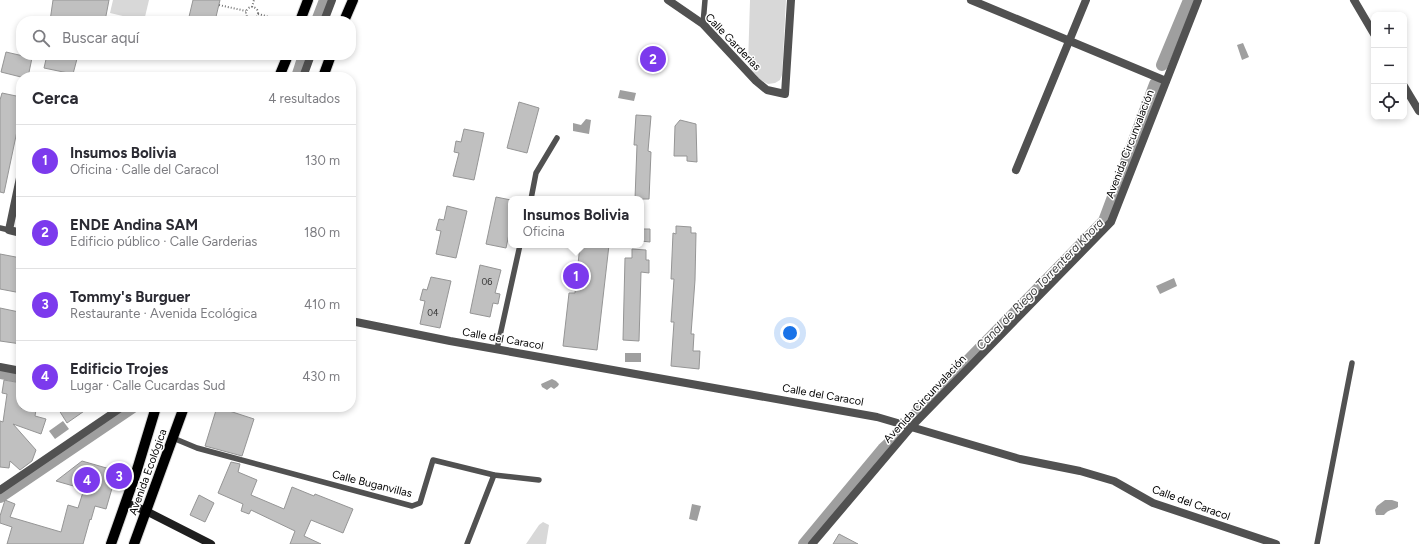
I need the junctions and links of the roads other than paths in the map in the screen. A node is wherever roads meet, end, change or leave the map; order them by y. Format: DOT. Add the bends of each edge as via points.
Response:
graph roads {
  1 [pos="308,0"];
  2 [pos="332,0"];
  3 [pos="352,0"];
  4 [pos="668,0"];
  5 [pos="705,0"];
  6 [pos="791,0"];
  7 [pos="971,0"];
  8 [pos="1086,0"];
  9 [pos="1198,0"];
  10 [pos="1354,0"];
  11 [pos="302,16"];
  12 [pos="326,16"];
  13 [pos="346,16"];
  14 [pos="703,24"];
  15 [pos="1371,29"];
  16 [pos="1070,40"];
  17 [pos="286,60"];
  18 [pos="309,60"];
  19 [pos="329,60"];
  20 [pos="281,72"];
  21 [pos="305,72"];
  22 [pos="325,72"];
  23 [pos="1166,81"];
  24 [pos="1407,91"];
  25 [pos="1419,111"];
  26 [pos="557,138"];
  27 [pos="1016,170"];
  28 [pos="532,196"];
  29 [pos="16,199"];
  30 [pos="0,228"];
  31 [pos="9,230"];
  32 [pos="16,232"];
  33 [pos="519,248"];
  34 [pos="356,322"];
  35 [pos="497,349"];
  36 [pos="1352,363"];
  37 [pos="0,367"];
  38 [pos="16,370"];
  39 [pos="115,412"];
  40 [pos="154,412"];
  41 [pos="182,412"];
  42 [pos="912,426"];
  43 [pos="174,438"];
  44 [pos="494,475"];
  45 [pos="539,480"];
  46 [pos="0,490"];
  47 [pos="126,503"];
  48 [pos="146,511"];
  49 [pos="111,544"];
  50 [pos="134,544"];
  51 [pos="211,544"];
  52 [pos="467,544"];
  53 [pos="812,544"];
  54 [pos="1276,544"];
  55 [pos="1317,544"];
  1 -- 11 [label="main road"];
  2 -- 12 [label="street"];
  3 -- 13 [label="main road"];
  4 -- 14 [label="street, Calle Garderias"];
  5 -- 14 [label="lane"];
  6 -- 14 [label="street, Calle Garderias" via="785,94 767,90 756,81"];
  7 -- 16 [label="street"];
  8 -- 16 [label="street"];
  9 -- 23 [label="street, Avenida Circunvalación"];
  10 -- 15 [label="street"];
  16 -- 23 [label="street"];
  16 -- 27 [label="street"];
  17 -- 20 [label="main road"];
  18 -- 21 [label="street"];
  19 -- 22 [label="main road"];
  23 -- 42 [label="street, Avenida Circunvalación" via="1111,222"];
  24 -- 25 [label="street"];
  26 -- 28 [label="lane" via="536,173"];
  29 -- 31 [label="street"];
  30 -- 31 [label="lane"];
  31 -- 32 [label="street"];
  33 -- 35 [label="lane"];
  34 -- 35 [label="street, Calle del Caracol"];
  35 -- 42 [label="street, Calle del Caracol" via="870,415"];
  36 -- 55 [label="lane"];
  37 -- 38 [label="street"];
  39 -- 46 [label="street"];
  40 -- 47 [label="main road, Avenida Ecológica"];
  41 -- 43 [label="main road, Avenida Ecológica"];
  42 -- 53 [label="street, Avenida Circunvalación"];
  42 -- 54 [label="street, Calle del Caracol" via="1020,459 1114,481 1153,503"];
  43 -- 44 [label="lane, Calle Buganvillas" via="197,448 412,506 420,503 433,460"];
  43 -- 48 [label="main road, Avenida Ecológica"];
  44 -- 45 [label="lane, Calle Buganvillas"];
  44 -- 52 [label="lane"];
  47 -- 48 [label="main road"];
  47 -- 49 [label="main road, Avenida Ecológica"];
  48 -- 50 [label="main road, Avenida Ecológica"];
  48 -- 51 [label="main road"];
}
